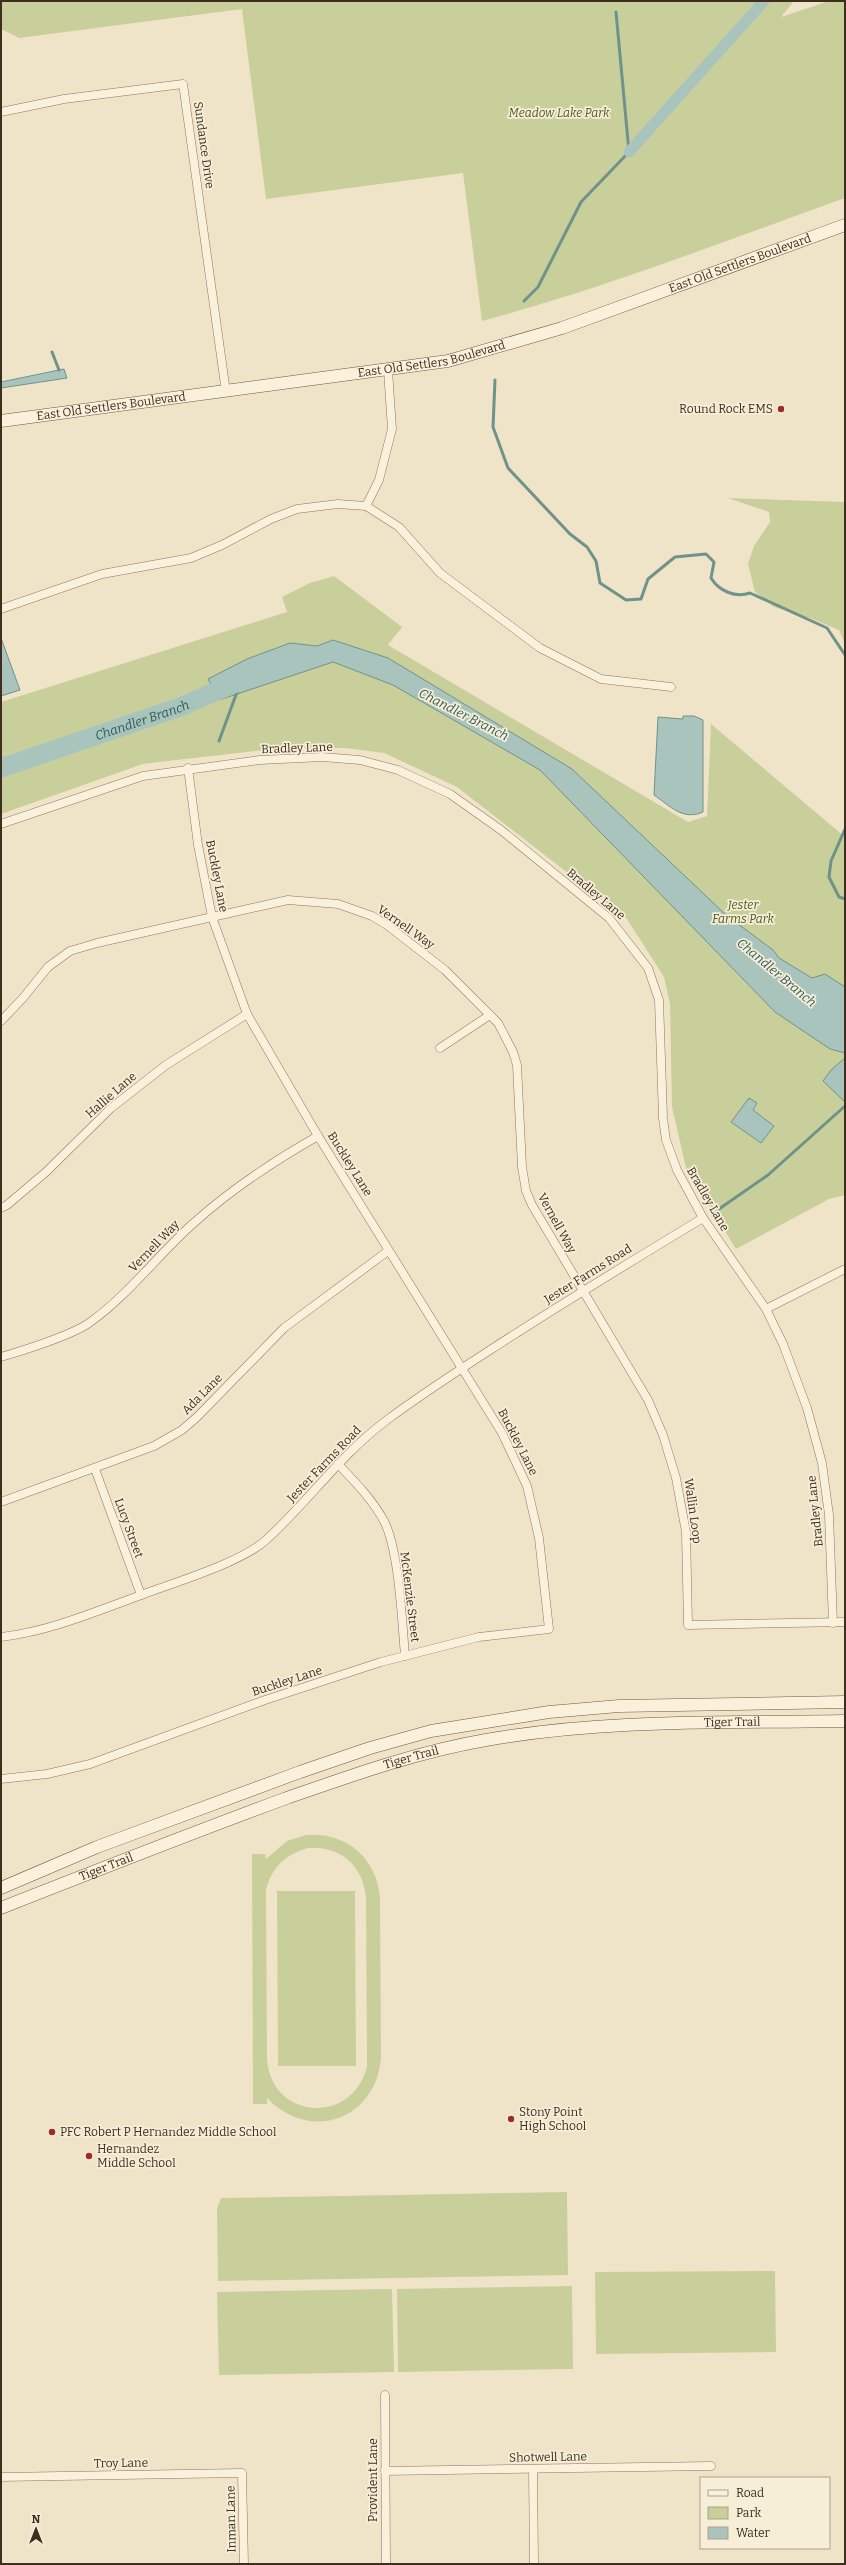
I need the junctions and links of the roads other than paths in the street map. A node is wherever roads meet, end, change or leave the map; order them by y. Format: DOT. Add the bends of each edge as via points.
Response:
graph roads {
  1 [pos="1,112"];
  2 [pos="845,225"];
  3 [pos="388,370"];
  4 [pos="226,392"];
  5 [pos="1,421"];
  6 [pos="366,506"];
  7 [pos="1,609"];
  8 [pos="671,687"];
  9 [pos="188,768"];
  10 [pos="1,824"];
  11 [pos="212,917"];
  12 [pos="247,1014"];
  13 [pos="490,1015"];
  14 [pos="1,1021"];
  15 [pos="440,1048"];
  16 [pos="318,1136"];
  17 [pos="1,1208"];
  18 [pos="703,1218"];
  19 [pos="388,1251"];
  20 [pos="845,1269"];
  21 [pos="583,1290"];
  22 [pos="766,1309"];
  23 [pos="1,1357"];
  24 [pos="462,1368"];
  25 [pos="338,1464"];
  26 [pos="95,1469"];
  27 [pos="1,1502"];
  28 [pos="141,1595"];
  29 [pos="845,1622"];
  30 [pos="834,1623"];
  31 [pos="1,1638"];
  32 [pos="405,1656"];
  33 [pos="845,1702"];
  34 [pos="845,1722"];
  35 [pos="1,1779"];
  36 [pos="1,1888"];
  37 [pos="1,1908"];
  38 [pos="385,2395"];
  39 [pos="711,2466"];
  40 [pos="533,2469"];
  41 [pos="385,2471"];
  42 [pos="242,2473"];
  43 [pos="1,2477"];
  44 [pos="244,2564"];
  45 [pos="386,2564"];
  46 [pos="534,2564"];
  1 -- 4 [label="street, Sundance Drive" via="64,98 183,84"];
  2 -- 3 [label="street, East Old Settlers Boulevard" via="562,328 448,361"];
  3 -- 4 [label="street, East Old Settlers Boulevard"];
  3 -- 6 [label="street" via="392,429 379,480"];
  4 -- 5 [label="street, East Old Settlers Boulevard"];
  6 -- 7 [label="street" via="338,504 297,509 191,558 102,574"];
  6 -- 8 [label="street" via="399,527 440,573 540,648 601,679"];
  9 -- 10 [label="street, Bradley Lane" via="123,781"];
  9 -- 11 [label="street, Buckley Lane" via="198,845"];
  9 -- 18 [label="street, Bradley Lane" via="260,760 322,757 380,764 398,770 450,794 501,830 609,918 648,968 659,1000 666,1140 677,1170"];
  11 -- 12 [label="street, Buckley Lane"];
  11 -- 13 [label="street, Vernell Way" via="288,900 318,901 355,909 387,925 445,970"];
  11 -- 14 [label="street, Vernell Way" via="70,952 48,967"];
  12 -- 16 [label="street, Buckley Lane"];
  12 -- 17 [label="street, Hallie Lane" via="160,1070 111,1108 46,1172"];
  13 -- 15 [label="street"];
  13 -- 21 [label="street, Vernell Way" via="506,1036 517,1065 522,1167 526,1191 549,1235"];
  16 -- 19 [label="street, Buckley Lane"];
  16 -- 23 [label="street, Vernell Way" via="239,1185 184,1231 114,1304 88,1324"];
  18 -- 21 [label="street, Jester Farms Road"];
  18 -- 22 [label="street, Bradley Lane"];
  19 -- 24 [label="street, Buckley Lane"];
  19 -- 26 [label="street, Ada Lane" via="284,1328 182,1430 154,1446"];
  20 -- 22 [label="street"];
  21 -- 24 [label="street, Jester Farms Road"];
  21 -- 30 [label="street, Wallin Loop" via="648,1400 663,1435 676,1478 686,1532 688,1625"];
  22 -- 30 [label="street, Bradley Lane" via="803,1396 822,1463 830,1529"];
  24 -- 25 [label="street, Jester Farms Road" via="385,1420"];
  24 -- 32 [label="street, Buckley Lane" via="502,1433 527,1486 539,1538 549,1630 479,1637"];
  25 -- 28 [label="street, Jester Farms Road" via="312,1496 264,1542 230,1561"];
  25 -- 32 [label="street, McKenzie Street" via="369,1496 385,1522 395,1562"];
  26 -- 27 [label="street, Ada Lane"];
  26 -- 28 [label="street, Lucy Street"];
  28 -- 31 [label="street, Jester Farms Road" via="75,1620"];
  29 -- 30 [label="street, Wallin Loop"];
  32 -- 35 [label="street, Buckley Lane" via="265,1700 90,1764 47,1774"];
  33 -- 36 [label="street, Tiger Trail" via="619,1706 549,1712 431,1731 300,1772 97,1847"];
  34 -- 37 [label="street, Tiger Trail" via="624,1725 551,1730 484,1740 367,1770 146,1850"];
  38 -- 41 [label="street, Provident Lane"];
  39 -- 40 [label="street, Shotwell Lane"];
  40 -- 41 [label="street, Shotwell Lane"];
  40 -- 46 [label="street"];
  41 -- 45 [label="street, Provident Lane"];
  42 -- 43 [label="street, Troy Lane"];
  42 -- 44 [label="street, Inman Lane"];
}
